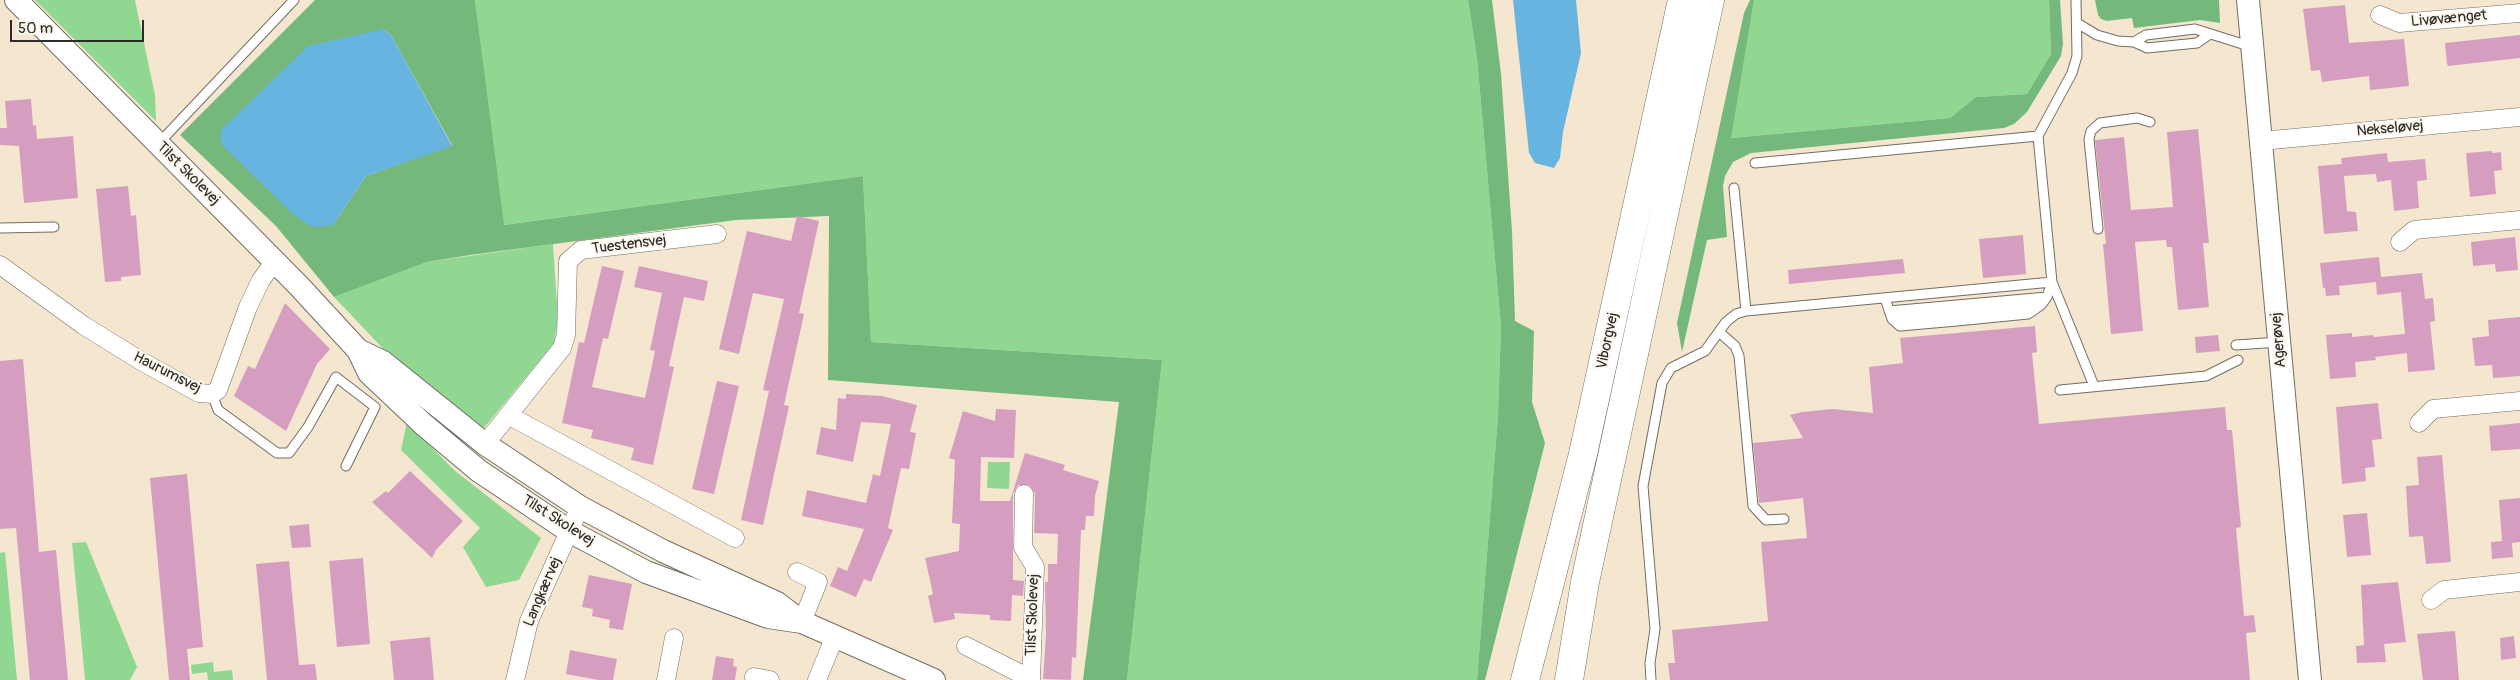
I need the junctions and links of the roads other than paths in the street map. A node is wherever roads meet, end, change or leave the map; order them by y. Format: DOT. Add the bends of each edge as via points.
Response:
graph roads {
  1 [pos="16,0"];
  2 [pos="294,0"];
  3 [pos="1682,0"];
  4 [pos="1710,0"];
  5 [pos="2076,0"];
  6 [pos="2248,0"];
  7 [pos="2520,13"];
  8 [pos="2380,15"];
  9 [pos="2077,23"];
  10 [pos="2210,34"];
  11 [pos="2134,42"];
  12 [pos="2252,47"];
  13 [pos="2520,117"];
  14 [pos="2150,122"];
  15 [pos="2038,136"];
  16 [pos="2261,141"];
  17 [pos="158,144"];
  18 [pos="1755,163"];
  19 [pos="1734,188"];
  20 [pos="2520,220"];
  21 [pos="54,227"];
  22 [pos="0,228"];
  23 [pos="2098,229"];
  24 [pos="716,234"];
  25 [pos="2400,242"];
  26 [pos="275,261"];
  27 [pos="0,265"];
  28 [pos="2052,282"];
  29 [pos="2047,296"];
  30 [pos="1885,298"];
  31 [pos="1746,311"];
  32 [pos="1890,315"];
  33 [pos="1719,332"];
  34 [pos="2279,342"];
  35 [pos="2236,345"];
  36 [pos="358,350"];
  37 [pos="2238,360"];
  38 [pos="2094,386"];
  39 [pos="2060,390"];
  40 [pos="212,394"];
  41 [pos="2520,401"];
  42 [pos="508,416"];
  43 [pos="2419,423"];
  44 [pos="485,444"];
  45 [pos="346,466"];
  46 [pos="1024,494"];
  47 [pos="580,507"];
  48 [pos="1784,519"];
  49 [pos="569,531"];
  50 [pos="735,538"];
  51 [pos="797,572"];
  52 [pos="2520,582"];
  53 [pos="2431,600"];
  54 [pos="802,622"];
  55 [pos="835,636"];
  56 [pos="674,638"];
  57 [pos="966,646"];
  58 [pos="1031,679"];
  59 [pos="515,680"];
  60 [pos="666,680"];
  61 [pos="817,680"];
  62 [pos="934,680"];
  63 [pos="1526,680"];
  64 [pos="1569,680"];
  65 [pos="1652,680"];
  66 [pos="2310,680"];
  1 -- 17 [label="street, Tilst Skolevej"];
  2 -- 17 [label="lane"];
  3 -- 63 [label="main road, Viborgvej" via="1583,454"];
  4 -- 64 [label="main road, Viborgvej" via="1587,573"];
  5 -- 9 [label="lane"];
  6 -- 12 [label="street, Agerøvej"];
  7 -- 8 [label="street, Livøvænget" via="2399,23"];
  9 -- 11 [label="lane" via="2097,35"];
  9 -- 15 [label="lane" via="2078,56"];
  10 -- 11 [label="lane" via="2195,29 2146,34"];
  10 -- 11 [label="lane" via="2197,44 2147,48"];
  10 -- 12 [label="lane"];
  12 -- 16 [label="street, Agerøvej"];
  13 -- 16 [label="street, Nekseløvej"];
  14 -- 23 [label="lane" via="2137,118 2100,123 2091,131 2089,140"];
  15 -- 18 [label="lane"];
  15 -- 28 [label="lane"];
  16 -- 34 [label="street, Agerøvej"];
  17 -- 26 [label="street, Tilst Skolevej"];
  19 -- 31 [label="lane"];
  20 -- 25 [label="street" via="2414,230"];
  21 -- 22 [label="lane"];
  24 -- 42 [label="street, Tuestensvej" via="581,250 568,262 566,335 562,348"];
  26 -- 36 [label="street, Tilst Skolevej"];
  26 -- 40 [label="street, Haurumsvej" via="248,307 218,390"];
  27 -- 40 [label="street, Haurumsvej" via="83,325 141,361 199,392"];
  28 -- 29 [label="lane"];
  28 -- 30 [label="lane"];
  28 -- 38 [label="lane"];
  29 -- 32 [label="lane"];
  29 -- 32 [label="lane" via="2028,314 1900,326"];
  30 -- 31 [label="lane"];
  30 -- 32 [label="lane"];
  31 -- 33 [label="lane" via="1736,314"];
  33 -- 48 [label="lane" via="1735,346 1739,356 1754,506 1766,520"];
  33 -- 65 [label="lane" via="1705,351 1667,373 1645,472 1643,500 1655,629 1650,663"];
  34 -- 35 [label="lane"];
  34 -- 66 [label="street, Agerøvej"];
  36 -- 44 [label="street, Tilst Skolevej" via="383,362"];
  36 -- 49 [label="street, Tilst Skolevej" via="369,373 423,424 479,471"];
  37 -- 38 [label="lane" via="2206,376"];
  38 -- 39 [label="lane"];
  40 -- 45 [label="lane" via="218,410 278,453 289,452 304,433 336,377 375,407"];
  41 -- 43 [label="street" via="2433,409"];
  42 -- 44 [label="street, Tuestensvej"];
  42 -- 50 [label="street"];
  44 -- 47 [label="street, Tilst Skolevej"];
  46 -- 58 [label="street, Tilst Skolevej" via="1023,547 1035,567"];
  47 -- 49 [label="street, Langkærvej"];
  47 -- 54 [label="street, Tilst Skolevej" via="663,552 777,603"];
  49 -- 54 [label="street, Tilst Skolevej" via="646,572 768,617"];
  49 -- 59 [label="street, Langkærvej" via="529,621"];
  51 -- 54 [label="street" via="818,582"];
  52 -- 53 [label="street" via="2444,590"];
  54 -- 55 [label="street, Tilst Skolevej"];
  55 -- 61 [label="street"];
  55 -- 62 [label="street, Tilst Skolevej"];
  56 -- 60 [label="street"];
  57 -- 58 [label="street, Tilst Skolevej"];
}
